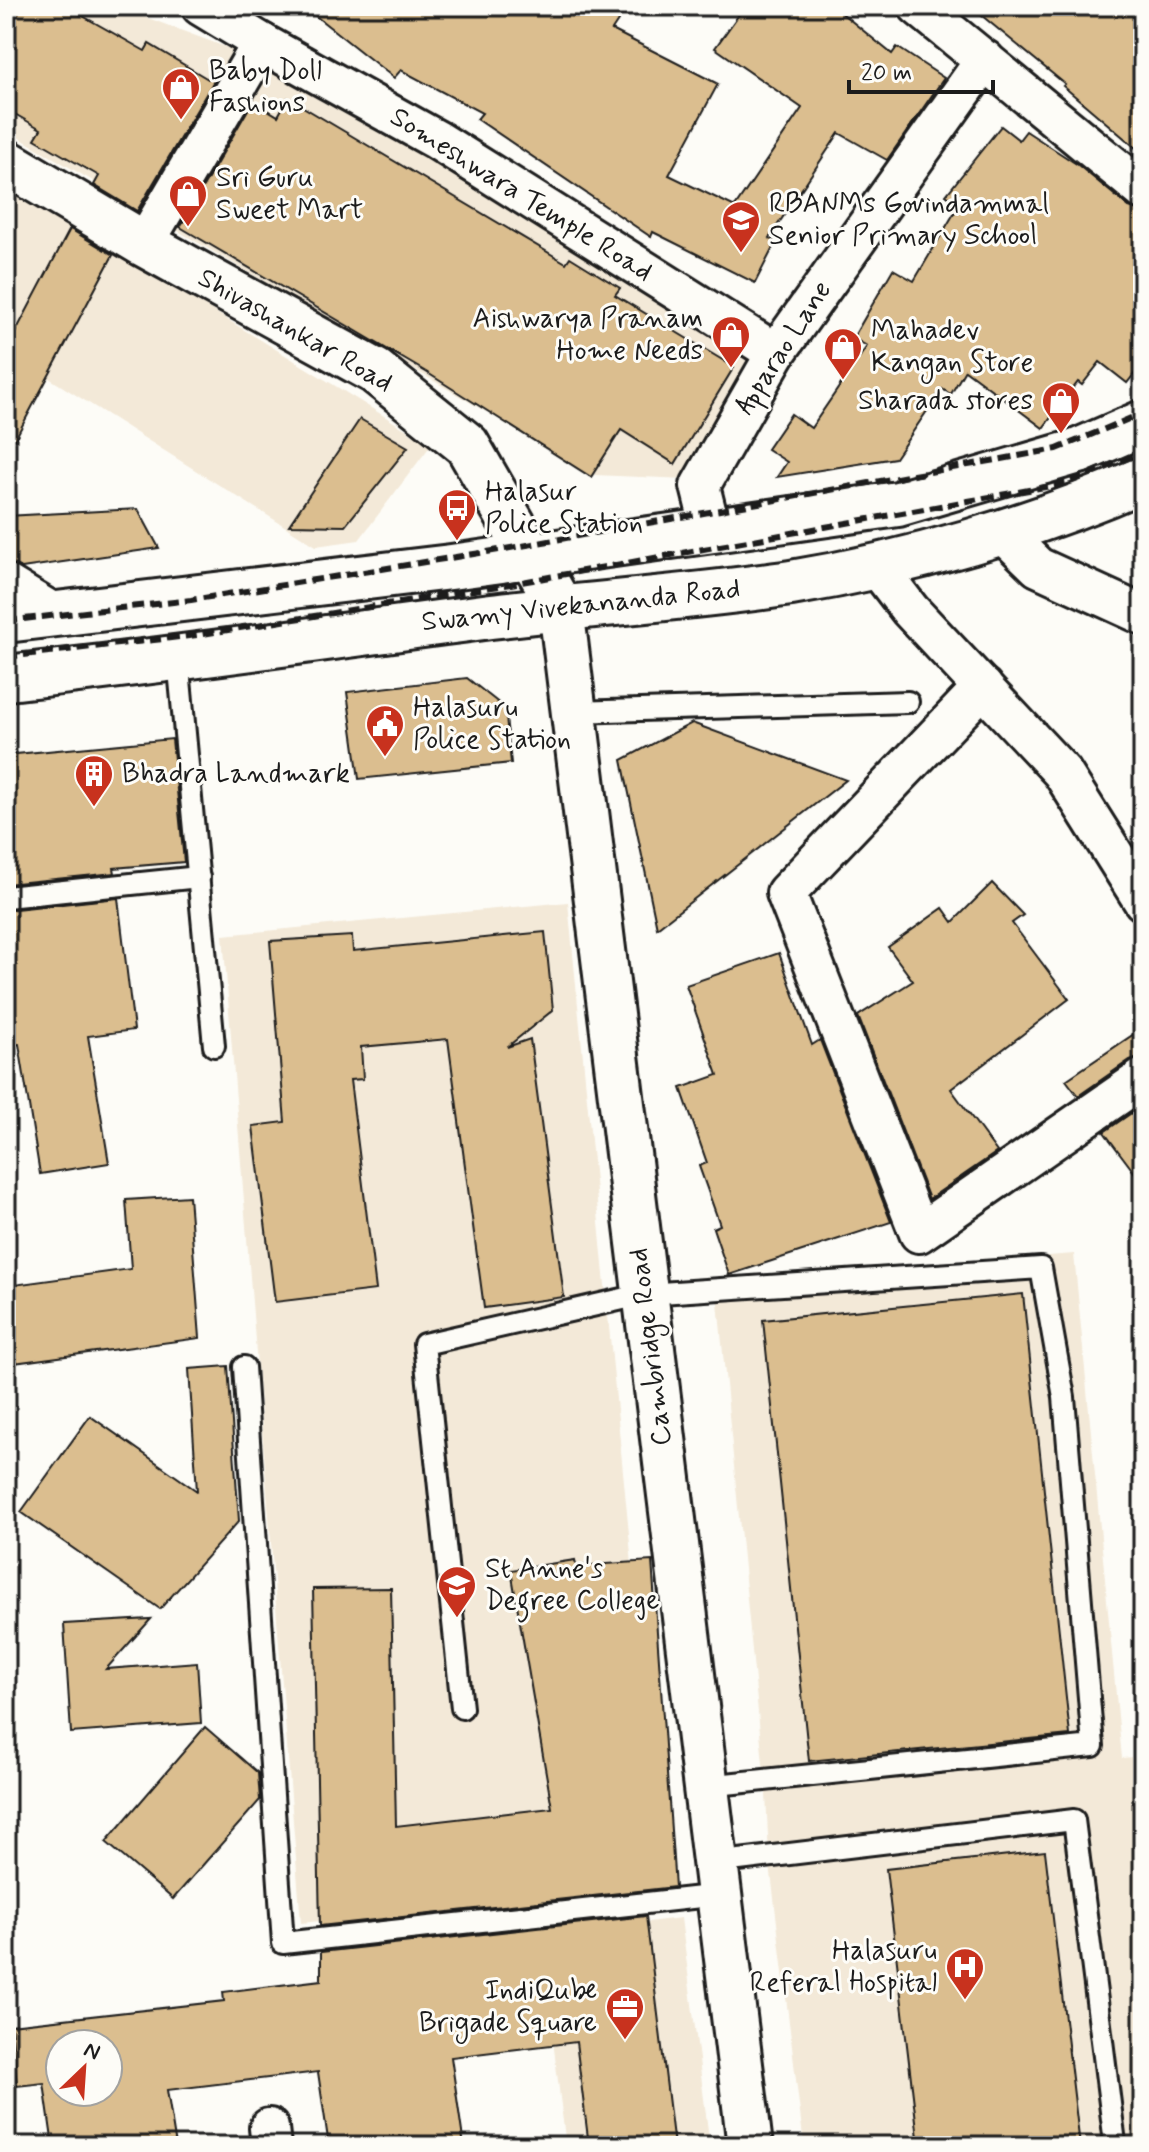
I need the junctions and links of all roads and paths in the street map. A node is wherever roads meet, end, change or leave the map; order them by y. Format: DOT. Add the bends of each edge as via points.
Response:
graph roads {
  1 [pos="201,6"];
  2 [pos="918,6"];
  3 [pos="262,43"];
  4 [pos="985,60"];
  5 [pos="6,162"];
  6 [pos="1143,190"];
  7 [pos="144,244"];
  8 [pos="776,353"];
  9 [pos="1143,423"];
  10 [pos="1143,479"];
  11 [pos="711,530"];
  12 [pos="1002,532"];
  13 [pos="531,556"];
  14 [pos="877,567"];
  15 [pos="6,584"];
  16 [pos="561,608"];
  17 [pos="55,614"];
  18 [pos="1143,615"];
  19 [pos="6,620"];
  20 [pos="178,658"];
  21 [pos="6,678"];
  22 [pos="983,687"];
  23 [pos="908,702"];
  24 [pos="574,712"];
  25 [pos="199,877"];
  26 [pos="6,897"];
  27 [pos="1143,901"];
  28 [pos="214,1046"];
  29 [pos="1143,1078"];
  30 [pos="645,1294"];
  31 [pos="244,1367"];
  32 [pos="462,1708"];
  33 [pos="706,1786"];
  34 [pos="717,1879"];
  35 [pos="1115,2143"];
  36 [pos="750,2146"];
  1 -- 3 [label="street, Someshwara Temple Road"];
  2 -- 4 [label="street"];
  3 -- 7 [label="street"];
  3 -- 8 [label="street, Someshwara Temple Road" via="437,140"];
  4 -- 6 [label="street"];
  4 -- 8 [label="street, Apparao Lane"];
  5 -- 7 [label="main road, Shivashankar Road"];
  7 -- 13 [label="main road, Shivashankar Road" via="375,371 467,445"];
  8 -- 11 [label="street, Apparao Lane" via="700,486"];
  9 -- 11 [label="main road, Swamy Vivekananda Road" via="1079,451 898,504"];
  10 -- 12 [label="main road, Swamy Vivekananda Road"];
  11 -- 13 [label="main road, Swamy Vivekananda Road"];
  12 -- 14 [label="main road, Swamy Vivekananda Road"];
  12 -- 18 [label="street" via="1038,567"];
  13 -- 16 [label="main road, Cambridge Road"];
  13 -- 17 [label="main road, Swamy Vivekananda Road"];
  14 -- 16 [label="main road, Swamy Vivekananda Road" via="790,583"];
  14 -- 22 [label="street"];
  15 -- 17 [label="street"];
  16 -- 20 [label="main road, Swamy Vivekananda Road"];
  16 -- 24 [label="main road, Cambridge Road"];
  17 -- 19 [label="main road, Swamy Vivekananda Road"];
  20 -- 21 [label="main road, Swamy Vivekananda Road"];
  20 -- 25 [label="lane"];
  22 -- 27 [label="street" via="1062,772"];
  22 -- 29 [label="street" via="786,893 919,1233"];
  23 -- 24 [label="lane"];
  24 -- 30 [label="main road, Cambridge Road"];
  25 -- 26 [label="lane"];
  25 -- 28 [label="lane"];
  30 -- 32 [label="lane" via="424,1344"];
  30 -- 33 [label="main road, Cambridge Road"];
  30 -- 33 [label="lane" via="1041,1268 1064,1397 1093,1746"];
  31 -- 34 [label="lane" via="283,1943"];
  33 -- 34 [label="main road, Cambridge Road"];
  34 -- 35 [label="lane" via="1074,1820"];
  34 -- 36 [label="main road, Cambridge Road"];
}
